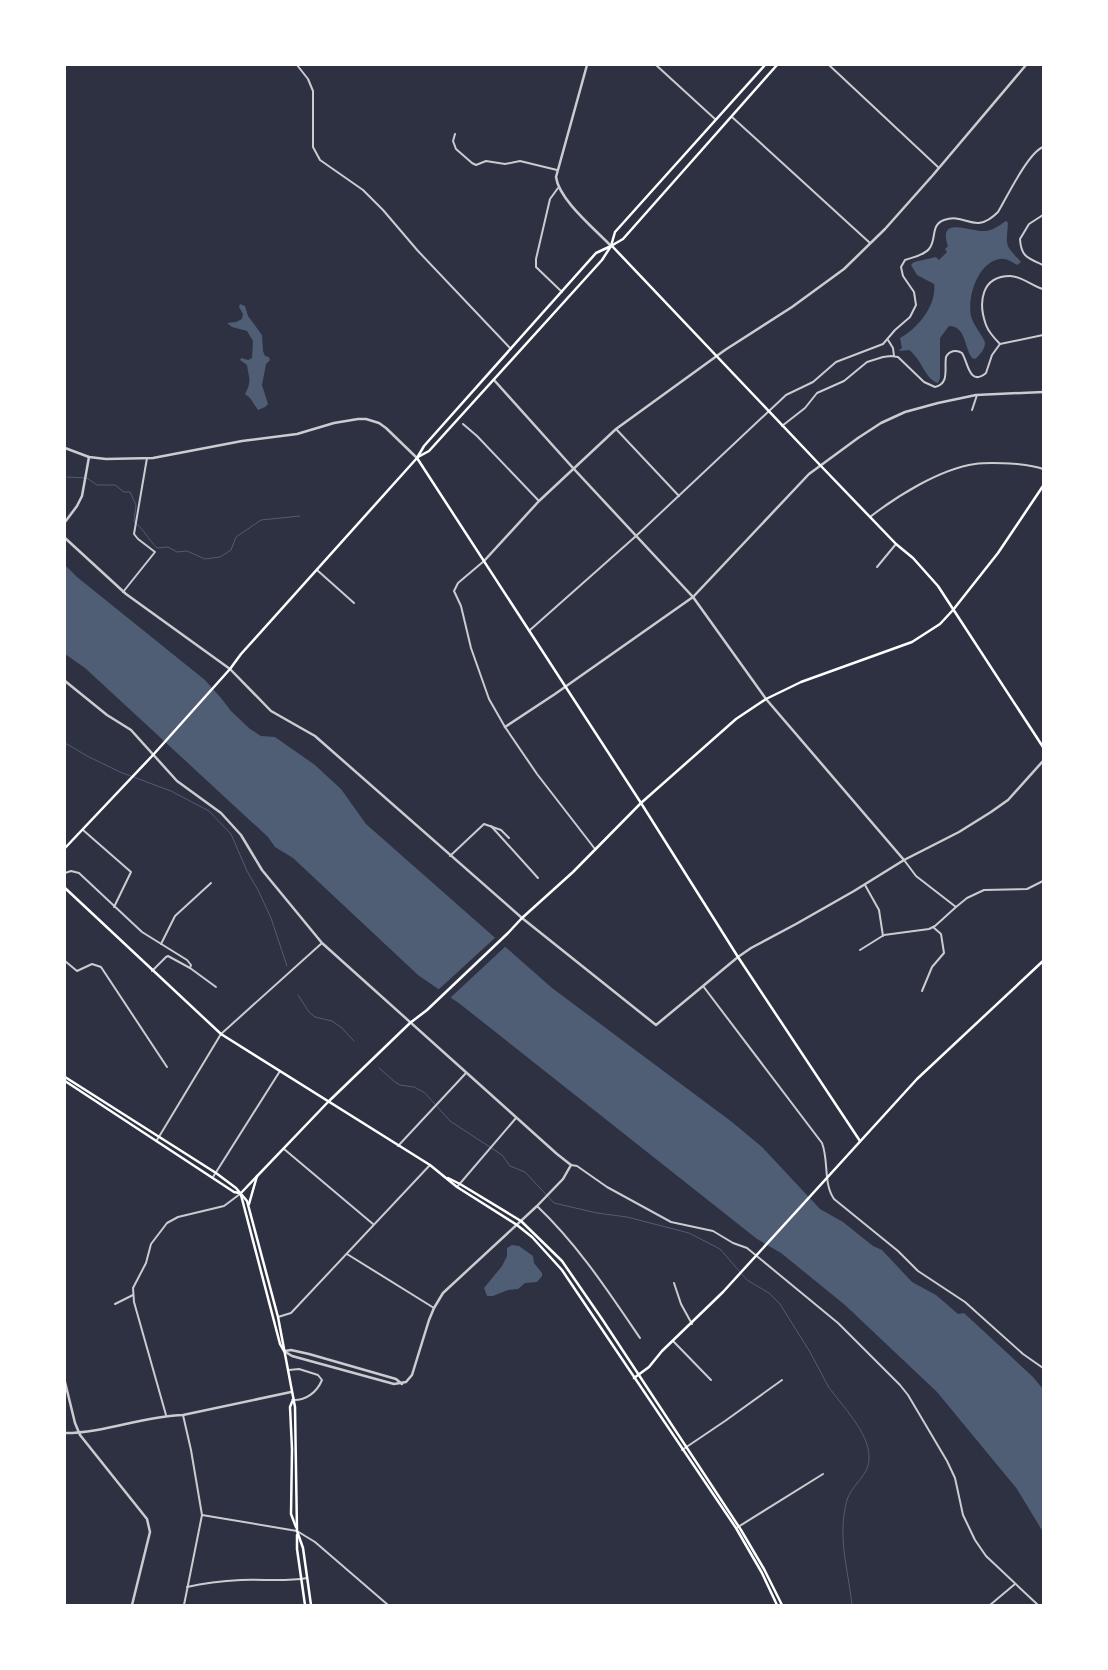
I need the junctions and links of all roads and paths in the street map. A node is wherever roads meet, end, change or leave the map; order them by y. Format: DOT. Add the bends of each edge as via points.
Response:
graph roads {
  1 [pos="296,65"];
  2 [pos="587,65"];
  3 [pos="656,65"];
  4 [pos="765,65"];
  5 [pos="777,65"];
  6 [pos="829,65"];
  7 [pos="1026,65"];
  8 [pos="732,117"];
  9 [pos="716,120"];
  10 [pos="455,134"];
  11 [pos="1043,147"];
  12 [pos="939,168"];
  13 [pos="557,170"];
  14 [pos="558,188"];
  15 [pos="1043,214"];
  16 [pos="870,243"];
  17 [pos="611,246"];
  18 [pos="1043,265"];
  19 [pos="1043,289"];
  20 [pos="562,292"];
  21 [pos="1043,335"];
  22 [pos="888,340"];
  23 [pos="1000,344"];
  24 [pos="512,349"];
  25 [pos="717,356"];
  26 [pos="894,356"];
  27 [pos="494,380"];
  28 [pos="1043,392"];
  29 [pos="977,395"];
  30 [pos="972,410"];
  31 [pos="768,411"];
  32 [pos="464,424"];
  33 [pos="782,426"];
  34 [pos="616,429"];
  35 [pos="65,448"];
  36 [pos="89,457"];
  37 [pos="147,458"];
  38 [pos="417,458"];
  39 [pos="820,465"];
  40 [pos="572,468"];
  41 [pos="1043,469"];
  42 [pos="1043,486"];
  43 [pos="679,496"];
  44 [pos="538,501"];
  45 [pos="870,517"];
  46 [pos="65,522"];
  47 [pos="636,536"];
  48 [pos="65,538"];
  49 [pos="896,544"];
  50 [pos="484,561"];
  51 [pos="877,567"];
  52 [pos="316,569"];
  53 [pos="123,592"];
  54 [pos="693,598"];
  55 [pos="354,603"];
  56 [pos="953,610"];
  57 [pos="528,631"];
  58 [pos="230,669"];
  59 [pos="65,681"];
  60 [pos="565,687"];
  61 [pos="766,699"];
  62 [pos="505,727"];
  63 [pos="1043,747"];
  64 [pos="153,754"];
  65 [pos="1043,761"];
  66 [pos="641,803"];
  67 [pos="489,825"];
  68 [pos="82,829"];
  69 [pos="509,838"];
  70 [pos="65,848"];
  71 [pos="595,849"];
  72 [pos="450,856"];
  73 [pos="904,860"];
  74 [pos="65,873"];
  75 [pos="538,878"];
  76 [pos="1043,881"];
  77 [pos="211,883"];
  78 [pos="865,884"];
  79 [pos="65,888"];
  80 [pos="114,907"];
  81 [pos="956,907"];
  82 [pos="522,918"];
  83 [pos="933,927"];
  84 [pos="883,936"];
  85 [pos="322,943"];
  86 [pos="161,944"];
  87 [pos="860,950"];
  88 [pos="738,957"];
  89 [pos="65,961"];
  90 [pos="1043,961"];
  91 [pos="190,968"];
  92 [pos="152,971"];
  93 [pos="703,986"];
  94 [pos="216,987"];
  95 [pos="922,991"];
  96 [pos="410,1023"];
  97 [pos="221,1034"];
  98 [pos="167,1066"];
  99 [pos="280,1071"];
  100 [pos="466,1073"];
  101 [pos="65,1076"];
  102 [pos="65,1081"];
  103 [pos="328,1102"];
  104 [pos="516,1118"];
  105 [pos="159,1136"];
  106 [pos="157,1140"];
  107 [pos="860,1141"];
  108 [pos="398,1146"];
  109 [pos="284,1149"];
  110 [pos="571,1165"];
  111 [pos="430,1166"];
  112 [pos="216,1173"];
  113 [pos="257,1175"];
  114 [pos="445,1177"];
  115 [pos="213,1178"];
  116 [pos="460,1184"];
  117 [pos="457,1187"];
  118 [pos="240,1194"];
  119 [pos="537,1206"];
  120 [pos="249,1208"];
  121 [pos="521,1221"];
  122 [pos="373,1224"];
  123 [pos="517,1225"];
  124 [pos="347,1254"];
  125 [pos="674,1283"];
  126 [pos="133,1295"];
  127 [pos="115,1304"];
  128 [pos="434,1308"];
  129 [pos="278,1317"];
  130 [pos="692,1324"];
  131 [pos="640,1338"];
  132 [pos="673,1341"];
  133 [pos="284,1351"];
  134 [pos="1043,1368"];
  135 [pos="288,1370"];
  136 [pos="639,1374"];
  137 [pos="634,1378"];
  138 [pos="710,1380"];
  139 [pos="782,1380"];
  140 [pos="65,1382"];
  141 [pos="402,1384"];
  142 [pos="291,1392"];
  143 [pos="292,1400"];
  144 [pos="183,1415"];
  145 [pos="166,1416"];
  146 [pos="65,1433"];
  147 [pos="78,1433"];
  148 [pos="686,1447"];
  149 [pos="682,1450"];
  150 [pos="823,1474"];
  151 [pos="202,1515"];
  152 [pos="737,1527"];
  153 [pos="297,1531"];
  154 [pos="307,1578"];
  155 [pos="302,1579"];
  156 [pos="1015,1584"];
  157 [pos="187,1587"];
  158 [pos="132,1605"];
  159 [pos="184,1605"];
  160 [pos="305,1605"];
  161 [pos="311,1605"];
  162 [pos="388,1605"];
  163 [pos="777,1605"];
  164 [pos="782,1605"];
  165 [pos="990,1605"];
  166 [pos="1038,1605"];
  1 -- 24 [label="street" via="313,91 313,147 320,160 363,190"];
  2 -- 13 [label="street"];
  3 -- 9 [label="street"];
  4 -- 9 [label="main road"];
  5 -- 8 [label="main road"];
  6 -- 12 [label="street"];
  7 -- 12 [label="street"];
  8 -- 16 [label="street"];
  8 -- 17 [label="main road" via="623,239"];
  9 -- 17 [label="main road" via="616,232"];
  10 -- 13 [label="street" via="453,142 456,149 472,163 520,161"];
  11 -- 22 [label="street" via="1035,152 993,217 980,224 950,218 941,221 934,229 929,249 922,255 905,260 901,267 903,276 914,292 916,305 910,317"];
  12 -- 16 [label="street"];
  13 -- 14 [label="street"];
  14 -- 17 [label="street"];
  14 -- 20 [label="street" via="550,199 536,267"];
  15 -- 18 [label="street" via="1029,224 1020,238 1025,256"];
  16 -- 25 [label="street" via="819,289"];
  17 -- 20 [label="main road" via="596,254"];
  17 -- 25 [label="main road"];
  17 -- 27 [label="main road"];
  19 -- 23 [label="street" via="1012,276 1000,277 986,287 982,300 986,326"];
  20 -- 24 [label="main road"];
  21 -- 23 [label="street"];
  22 -- 26 [label="street"];
  22 -- 31 [label="street" via="836,362 813,382 790,393"];
  23 -- 26 [label="street" via="986,373 976,377 969,372 960,351 949,353 945,380 935,387 924,382 904,361"];
  24 -- 38 [label="main road" via="424,446"];
  25 -- 31 [label="main road"];
  25 -- 34 [label="street"];
  26 -- 33 [label="street" via="867,362 844,381 817,393 805,408"];
  27 -- 38 [label="main road" via="429,451"];
  27 -- 40 [label="street"];
  28 -- 29 [label="street"];
  29 -- 30 [label="street"];
  29 -- 39 [label="street" via="905,412 881,423"];
  31 -- 33 [label="main road"];
  31 -- 43 [label="street"];
  32 -- 44 [label="street"];
  33 -- 39 [label="main road"];
  34 -- 40 [label="street"];
  34 -- 43 [label="street"];
  35 -- 36 [label="street"];
  36 -- 37 [label="street"];
  36 -- 46 [label="street" via="80,502"];
  37 -- 38 [label="street" via="297,434 358,418 379,423"];
  37 -- 53 [label="street" via="135,537 156,552"];
  38 -- 50 [label="main road"];
  38 -- 52 [label="main road"];
  39 -- 45 [label="main road"];
  39 -- 54 [label="street"];
  40 -- 44 [label="street"];
  40 -- 47 [label="street"];
  41 -- 45 [label="street" via="992,463 955,468 898,496"];
  42 -- 56 [label="main road" via="998,553"];
  43 -- 47 [label="street"];
  44 -- 50 [label="street"];
  45 -- 49 [label="main road"];
  47 -- 54 [label="street"];
  47 -- 57 [label="street"];
  48 -- 53 [label="street"];
  49 -- 51 [label="street"];
  49 -- 56 [label="main road" via="926,572"];
  50 -- 57 [label="main road"];
  50 -- 62 [label="street" via="458,583 454,591 490,699"];
  52 -- 55 [label="street"];
  52 -- 58 [label="main road"];
  53 -- 58 [label="street"];
  54 -- 60 [label="street"];
  54 -- 61 [label="street"];
  56 -- 61 [label="main road" via="940,624 912,642 825,672"];
  56 -- 63 [label="main road"];
  57 -- 60 [label="main road"];
  58 -- 64 [label="main road"];
  58 -- 72 [label="street" via="271,711 315,736"];
  59 -- 64 [label="street" via="131,730"];
  60 -- 62 [label="street"];
  60 -- 66 [label="main road"];
  61 -- 66 [label="main road" via="736,719"];
  61 -- 73 [label="street"];
  62 -- 71 [label="street"];
  64 -- 68 [label="main road"];
  64 -- 85 [label="street" via="178,780 233,825 262,870"];
  65 -- 73 [label="street" via="1003,804 959,832"];
  66 -- 71 [label="main road"];
  66 -- 88 [label="main road"];
  67 -- 69 [label="street"];
  67 -- 72 [label="street" via="481,826"];
  67 -- 75 [label="street"];
  68 -- 70 [label="main road"];
  68 -- 80 [label="street" via="131,872"];
  71 -- 82 [label="main road"];
  72 -- 82 [label="street"];
  73 -- 78 [label="street"];
  73 -- 81 [label="street" via="916,876"];
  74 -- 80 [label="street" via="79,873"];
  76 -- 81 [label="street" via="1027,888 984,890"];
  77 -- 86 [label="street" via="175,916"];
  78 -- 84 [label="street" via="879,910"];
  78 -- 88 [label="street"];
  79 -- 92 [label="main road"];
  80 -- 86 [label="street"];
  81 -- 83 [label="street"];
  82 -- 93 [label="street" via="656,1024"];
  82 -- 96 [label="main road"];
  83 -- 84 [label="street"];
  83 -- 95 [label="street" via="941,934 944,953 932,967"];
  84 -- 87 [label="street"];
  85 -- 96 [label="street"];
  85 -- 97 [label="street"];
  86 -- 91 [label="street" via="187,960"];
  88 -- 93 [label="street"];
  88 -- 107 [label="main road"];
  89 -- 98 [label="street" via="77,971 92,964 101,967"];
  90 -- 107 [label="main road" via="917,1079"];
  91 -- 92 [label="street" via="167,956"];
  91 -- 94 [label="street"];
  92 -- 97 [label="main road"];
  93 -- 134 [label="street" via="822,1143 828,1188 834,1199 918,1271 965,1302"];
  96 -- 100 [label="street"];
  96 -- 103 [label="main road"];
  97 -- 99 [label="main road"];
  97 -- 105 [label="street"];
  99 -- 103 [label="main road"];
  99 -- 112 [label="street"];
  100 -- 104 [label="street"];
  100 -- 108 [label="street"];
  101 -- 105 [label="main road"];
  102 -- 106 [label="main road"];
  103 -- 108 [label="main road"];
  103 -- 109 [label="main road"];
  104 -- 110 [label="street"];
  104 -- 116 [label="street"];
  105 -- 106 [label="street"];
  105 -- 112 [label="main road"];
  106 -- 115 [label="main road"];
  107 -- 130 [label="main road"];
  108 -- 111 [label="main road"];
  109 -- 113 [label="main road"];
  109 -- 122 [label="street"];
  110 -- 119 [label="street" via="563,1179"];
  110 -- 156 [label="street" via="671,1222 713,1231 747,1248 838,1323 908,1395 955,1478 963,1515 975,1540 986,1556"];
  111 -- 114 [label="main road"];
  111 -- 122 [label="street"];
  112 -- 115 [label="street"];
  112 -- 118 [label="main road"];
  113 -- 118 [label="main road"];
  113 -- 120 [label="main road"];
  114 -- 116 [label="main road"];
  114 -- 117 [label="main road"];
  115 -- 118 [label="main road"];
  116 -- 117 [label="street"];
  116 -- 121 [label="main road"];
  117 -- 123 [label="main road"];
  118 -- 120 [label="main road"];
  118 -- 126 [label="street" via="224,1206 167,1222 151,1244"];
  118 -- 133 [label="main road"];
  119 -- 121 [label="street"];
  119 -- 131 [label="street" via="592,1268"];
  120 -- 129 [label="main road"];
  121 -- 123 [label="street"];
  121 -- 136 [label="main road" via="562,1261"];
  122 -- 124 [label="street"];
  123 -- 128 [label="street" via="447,1288"];
  123 -- 137 [label="main road" via="562,1270"];
  124 -- 128 [label="street"];
  124 -- 129 [label="street" via="291,1313"];
  125 -- 130 [label="street" via="680,1304"];
  126 -- 127 [label="street"];
  126 -- 145 [label="street"];
  128 -- 141 [label="street" via="412,1375"];
  129 -- 133 [label="main road"];
  130 -- 132 [label="main road"];
  132 -- 136 [label="main road"];
  132 -- 138 [label="street"];
  133 -- 135 [label="main road"];
  133 -- 141 [label="street" via="292,1356"];
  133 -- 141 [label="street" via="309,1354 396,1379"];
  135 -- 142 [label="main road"];
  135 -- 143 [label="street" via="300,1369 321,1378 309,1396"];
  136 -- 137 [label="main road"];
  136 -- 148 [label="main road"];
  137 -- 149 [label="main road"];
  139 -- 148 [label="street"];
  140 -- 147 [label="street"];
  142 -- 143 [label="main road"];
  142 -- 144 [label="street"];
  143 -- 153 [label="main road" via="297,1449"];
  143 -- 153 [label="main road" via="291,1514"];
  144 -- 145 [label="street"];
  144 -- 151 [label="street"];
  145 -- 147 [label="street"];
  146 -- 147 [label="street"];
  147 -- 158 [label="street" via="147,1519 150,1532"];
  148 -- 149 [label="street"];
  148 -- 152 [label="main road"];
  149 -- 152 [label="main road"];
  150 -- 152 [label="street"];
  151 -- 153 [label="street"];
  151 -- 157 [label="street"];
  152 -- 163 [label="main road"];
  152 -- 164 [label="main road"];
  153 -- 154 [label="main road"];
  153 -- 155 [label="main road"];
  153 -- 162 [label="street" via="315,1542"];
  154 -- 155 [label="street"];
  154 -- 161 [label="main road"];
  155 -- 157 [label="street" via="242,1580"];
  155 -- 160 [label="main road"];
  156 -- 165 [label="street"];
  156 -- 166 [label="street"];
  157 -- 159 [label="street"];
}
